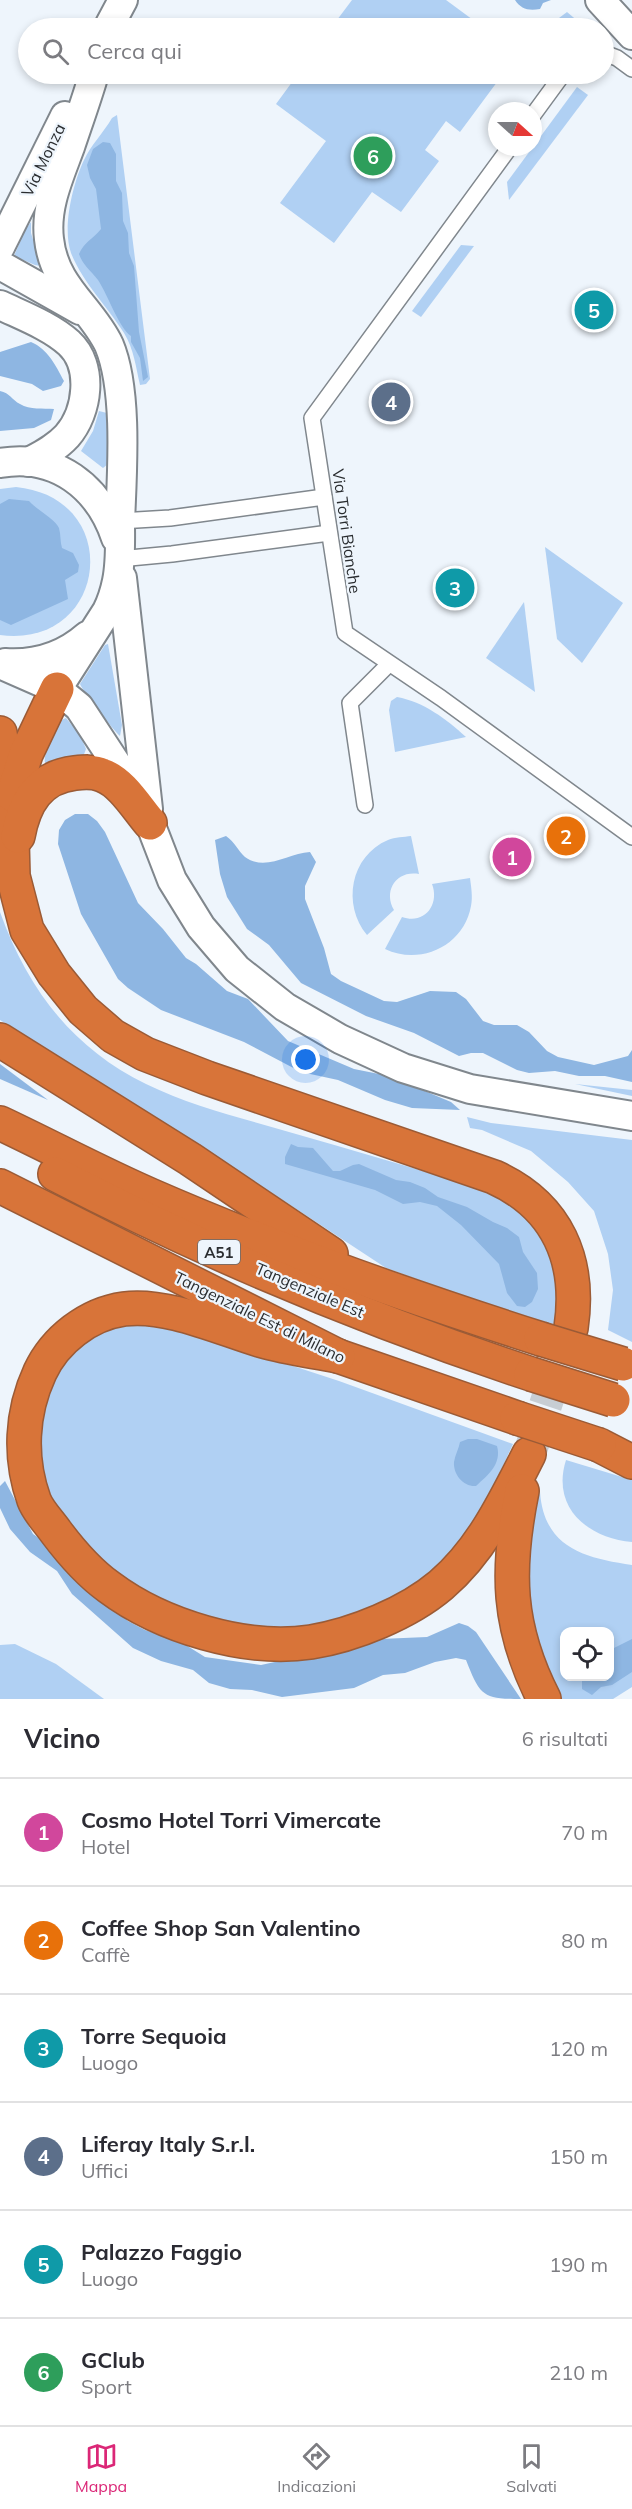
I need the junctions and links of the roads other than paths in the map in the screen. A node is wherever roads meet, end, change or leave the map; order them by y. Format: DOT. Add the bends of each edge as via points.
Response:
graph roads {
  1 [pos="600,0"];
  2 [pos="632,35"];
  3 [pos="614,58"];
  4 [pos="632,69"];
  5 [pos="81,84"];
  6 [pos="91,84"];
  7 [pos="556,84"];
  8 [pos="542,103"];
  9 [pos="503,156"];
  10 [pos="0,246"];
  11 [pos="0,265"];
  12 [pos="0,305"];
  13 [pos="87,314"];
  14 [pos="29,462"];
  15 [pos="0,464"];
  16 [pos="324,497"];
  17 [pos="120,521"];
  18 [pos="329,533"];
  19 [pos="119,559"];
  20 [pos="103,616"];
  21 [pos="0,663"];
  22 [pos="389,664"];
  23 [pos="57,689"];
  24 [pos="0,733"];
  25 [pos="11,800"];
  26 [pos="365,805"];
  27 [pos="150,824"];
  28 [pos="632,837"];
  29 [pos="13,876"];
  30 [pos="0,1040"];
  31 [pos="632,1116"];
  32 [pos="0,1123"];
  33 [pos="0,1145"];
  34 [pos="0,1186"];
  35 [pos="378,1283"];
  36 [pos="571,1328"];
  37 [pos="338,1356"];
  38 [pos="628,1366"];
  39 [pos="622,1402"];
  40 [pos="599,1445"];
  41 [pos="632,1452"];
  42 [pos="632,1462"];
  43 [pos="544,1699"];
  1 -- 2 [label="street"];
  3 -- 4 [label="lane"];
  5 -- 10 [label="street, Via Monza"];
  6 -- 13 [label="street" via="47,224 52,259"];
  7 -- 8 [label="lane"];
  9 -- 16 [label="lane, Via Torri Bianche" via="312,418"];
  11 -- 13 [label="street"];
  12 -- 14 [label="street" via="70,344 78,352 85,375 84,400 77,423 66,438"];
  13 -- 17 [label="street" via="108,343 117,375 123,454"];
  14 -- 15 [label="street"];
  14 -- 19 [label="street" via="70,476 94,496 112,524"];
  16 -- 17 [label="lane"];
  16 -- 18 [label="lane, Via Torri Bianche"];
  17 -- 19 [label="street"];
  18 -- 19 [label="lane"];
  18 -- 22 [label="lane, Via Torri Bianche" via="345,633"];
  19 -- 20 [label="street" via="116,587"];
  19 -- 27 [label="street"];
  20 -- 21 [label="street" via="87,636 60,654 30,663"];
  20 -- 23 [label="street"];
  21 -- 23 [label="street"];
  22 -- 26 [label="lane" via="350,703"];
  22 -- 28 [label="lane, Via Torri Bianche"];
  23 -- 25 [label="highway" via="26,754"];
  23 -- 27 [label="street" via="88,718"];
  24 -- 25 [label="highway"];
  25 -- 29 [label="highway"];
  27 -- 29 [label="highway" via="119,786 103,775 61,775 40,788 21,818"];
  27 -- 31 [label="street" via="172,880 201,927 237,969 285,1007 340,1039 403,1068 470,1089"];
  29 -- 36 [label="highway" via="27,930 83,1010 113,1036 145,1054 207,1078 494,1177 523,1194 554,1224 572,1265"];
  30 -- 35 [label="highway"];
  32 -- 35 [label="highway" via="151,1196"];
  33 -- 39 [label="highway, Tangenziale Est / A51, bridge" via="117,1206 293,1285 445,1345"];
  34 -- 37 [label="highway, Tangenziale Est di Milano / A51"];
  35 -- 38 [label="highway, bridge"];
  37 -- 40 [label="highway, Tangenziale Est di Milano / A51, bridge"];
  37 -- 43 [label="highway" via="267,1342 173,1313 125,1309 98,1316 62,1340 48,1355 33,1387 22,1454 35,1503 71,1553 108,1587 147,1610 197,1631 242,1641 311,1642 377,1623 440,1586 468,1558 495,1521 529,1454 513,1536 511,1577 522,1645"];
  40 -- 41 [label="highway, A51"];
  40 -- 42 [label="highway"];
}
